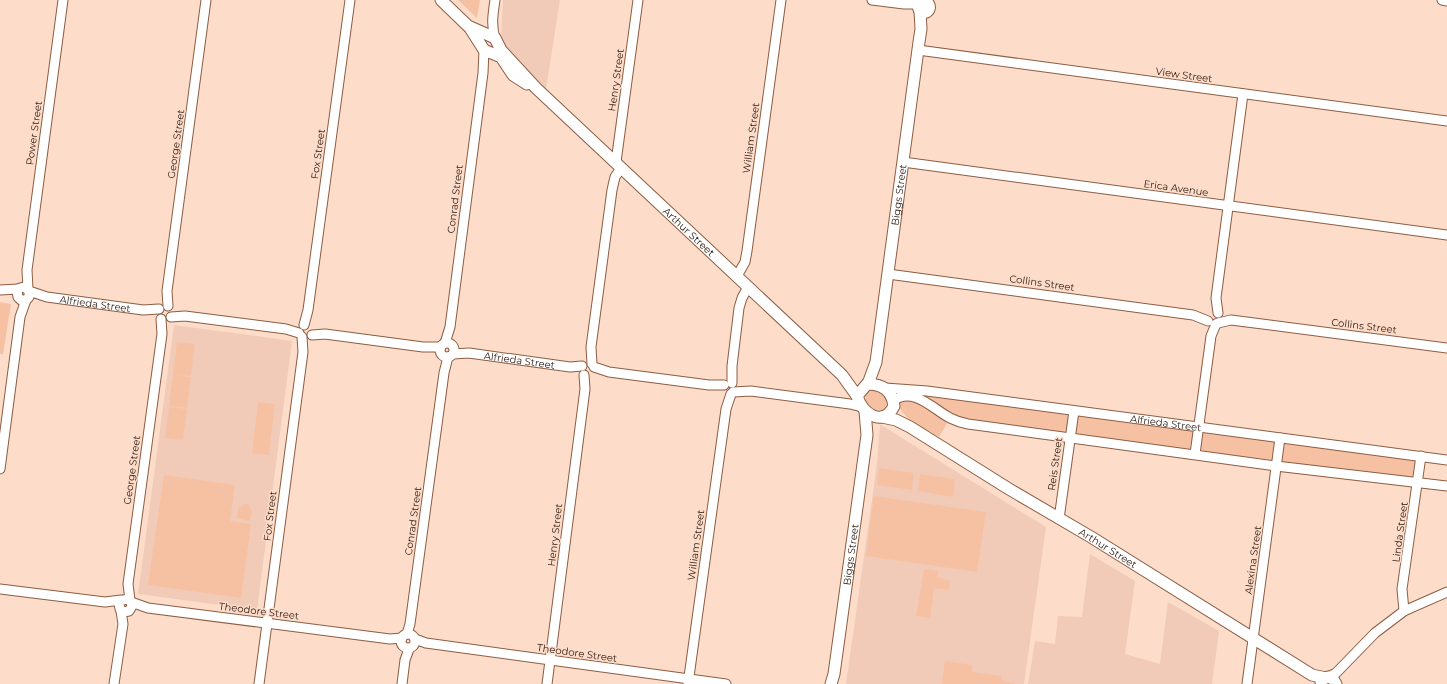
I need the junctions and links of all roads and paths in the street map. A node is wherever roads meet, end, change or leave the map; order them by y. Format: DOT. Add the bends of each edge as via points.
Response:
graph roads {
  1 [pos="63,0"];
  2 [pos="206,0"];
  3 [pos="350,0"];
  4 [pos="441,0"];
  5 [pos="495,0"];
  6 [pos="638,0"];
  7 [pos="781,0"];
  8 [pos="872,0"];
  9 [pos="1442,0"];
  10 [pos="1447,1"];
  11 [pos="923,5"];
  12 [pos="489,44"];
  13 [pos="918,50"];
  14 [pos="1243,94"];
  15 [pos="1447,121"];
  16 [pos="903,162"];
  17 [pos="619,165"];
  18 [pos="1228,206"];
  19 [pos="1447,235"];
  20 [pos="888,274"];
  21 [pos="737,276"];
  22 [pos="748,287"];
  23 [pos="1,291"];
  24 [pos="23,294"];
  25 [pos="165,313"];
  26 [pos="1213,318"];
  27 [pos="306,331"];
  28 [pos="1447,348"];
  29 [pos="447,350"];
  30 [pos="876,362"];
  31 [pos="588,369"];
  32 [pos="842,375"];
  33 [pos="868,384"];
  34 [pos="883,387"];
  35 [pos="729,388"];
  36 [pos="860,402"];
  37 [pos="893,403"];
  38 [pos="1074,411"];
  39 [pos="880,418"];
  40 [pos="910,427"];
  41 [pos="1199,427"];
  42 [pos="867,435"];
  43 [pos="1070,438"];
  44 [pos="1280,438"];
  45 [pos="1195,454"];
  46 [pos="1421,456"];
  47 [pos="1447,460"];
  48 [pos="1276,466"];
  49 [pos="0,469"];
  50 [pos="1418,483"];
  51 [pos="1447,486"];
  52 [pos="1059,519"];
  53 [pos="1,588"];
  54 [pos="1447,592"];
  55 [pos="126,605"];
  56 [pos="1404,611"];
  57 [pos="268,623"];
  58 [pos="1253,638"];
  59 [pos="408,641"];
  60 [pos="550,660"];
  61 [pos="834,681"];
  62 [pos="689,682"];
  63 [pos="1327,682"];
  64 [pos="114,684"];
  65 [pos="259,684"];
  66 [pos="402,684"];
  67 [pos="547,684"];
  68 [pos="726,684"];
  69 [pos="1247,684"];
  1 -- 24 [label="street, Power Street"];
  2 -- 25 [label="street, George Street"];
  3 -- 27 [label="street, Fox Street"];
  4 -- 12 [label="street, Arthur Street"];
  5 -- 12 [label="street, Conrad Street"];
  6 -- 17 [label="street, Henry Street"];
  7 -- 21 [label="street, William Street" via="748,251"];
  8 -- 11 [label="street"];
  9 -- 10 [label="street"];
  11 -- 13 [label="street, Biggs Street"];
  12 -- 17 [label="street, Arthur Street" via="513,75 536,88"];
  12 -- 29 [label="street, Conrad Street" via="483,72"];
  13 -- 14 [label="street, View Street"];
  13 -- 16 [label="street, Biggs Street"];
  14 -- 15 [label="street, View Street"];
  14 -- 18 [label="street"];
  16 -- 18 [label="street, Erica Avenue"];
  16 -- 20 [label="street, Biggs Street"];
  17 -- 21 [label="street, Arthur Street"];
  17 -- 31 [label="street, Henry Street" via="613,183"];
  18 -- 19 [label="street, Erica Avenue"];
  18 -- 26 [label="street"];
  20 -- 26 [label="street, Collins Street"];
  20 -- 30 [label="street, Biggs Street"];
  21 -- 22 [label="street, Arthur Street"];
  22 -- 32 [label="street, Arthur Street"];
  22 -- 35 [label="street, William Street" via="739,308"];
  23 -- 24 [label="street, Alfrieda Street"];
  24 -- 25 [label="street, Alfrieda Street"];
  24 -- 49 [label="street, Power Street"];
  25 -- 27 [label="street, Alfrieda Street"];
  25 -- 55 [label="street, George Street"];
  26 -- 28 [label="street, Collins Street"];
  26 -- 41 [label="street"];
  27 -- 29 [label="street, Alfrieda Street"];
  27 -- 57 [label="street, Fox Street"];
  29 -- 31 [label="street, Alfrieda Street"];
  29 -- 59 [label="street, Conrad Street"];
  30 -- 33 [label="street, Biggs Street"];
  30 -- 34 [label="street, Biggs Street"];
  31 -- 35 [label="street, Alfrieda Street"];
  31 -- 60 [label="street, Henry Street"];
  32 -- 33 [label="street, Arthur Street" via="856,382"];
  32 -- 36 [label="street, Arthur Street"];
  33 -- 34 [label="street"];
  33 -- 36 [label="street"];
  34 -- 37 [label="street" via="890,393"];
  34 -- 38 [label="street, Alfrieda Street"];
  35 -- 36 [label="street, Alfrieda Street" via="840,402"];
  35 -- 62 [label="street, William Street"];
  36 -- 39 [label="street" via="872,415"];
  36 -- 42 [label="street, Biggs Street"];
  37 -- 39 [label="street" via="890,413"];
  37 -- 40 [label="street, Arthur Street"];
  37 -- 43 [label="street" via="899,397 914,397 931,404 958,422"];
  38 -- 41 [label="street, Alfrieda Street"];
  38 -- 43 [label="street, Reis Street"];
  39 -- 40 [label="street, Arthur Street" via="896,420"];
  39 -- 42 [label="street, Biggs Street"];
  40 -- 52 [label="street, Arthur Street"];
  41 -- 44 [label="street, Alfrieda Street"];
  41 -- 45 [label="street"];
  42 -- 61 [label="street, Biggs Street"];
  43 -- 45 [label="street"];
  43 -- 52 [label="street, Reis Street"];
  44 -- 46 [label="street, Alfrieda Street"];
  44 -- 48 [label="street, Alexina Street"];
  45 -- 48 [label="street"];
  46 -- 47 [label="street, Alfrieda Street"];
  46 -- 50 [label="street, Linda Street"];
  48 -- 50 [label="street"];
  48 -- 58 [label="street, Alexina Street"];
  50 -- 51 [label="street"];
  50 -- 56 [label="street, Linda Street" via="1402,589"];
  52 -- 58 [label="street, Arthur Street"];
  53 -- 55 [label="street, Theodore Street"];
  54 -- 56 [label="street"];
  55 -- 57 [label="street, Theodore Street"];
  55 -- 64 [label="street, George Street"];
  56 -- 63 [label="street" via="1375,633"];
  57 -- 59 [label="street, Theodore Street"];
  57 -- 65 [label="street, Fox Street"];
  58 -- 63 [label="street, Arthur Street"];
  58 -- 69 [label="street, Alexina Street"];
  59 -- 60 [label="street, Theodore Street"];
  59 -- 66 [label="street, Conrad Street"];
  60 -- 62 [label="street, Theodore Street"];
  60 -- 67 [label="street, Henry Street"];
  62 -- 68 [label="street, Theodore Street"];
}
